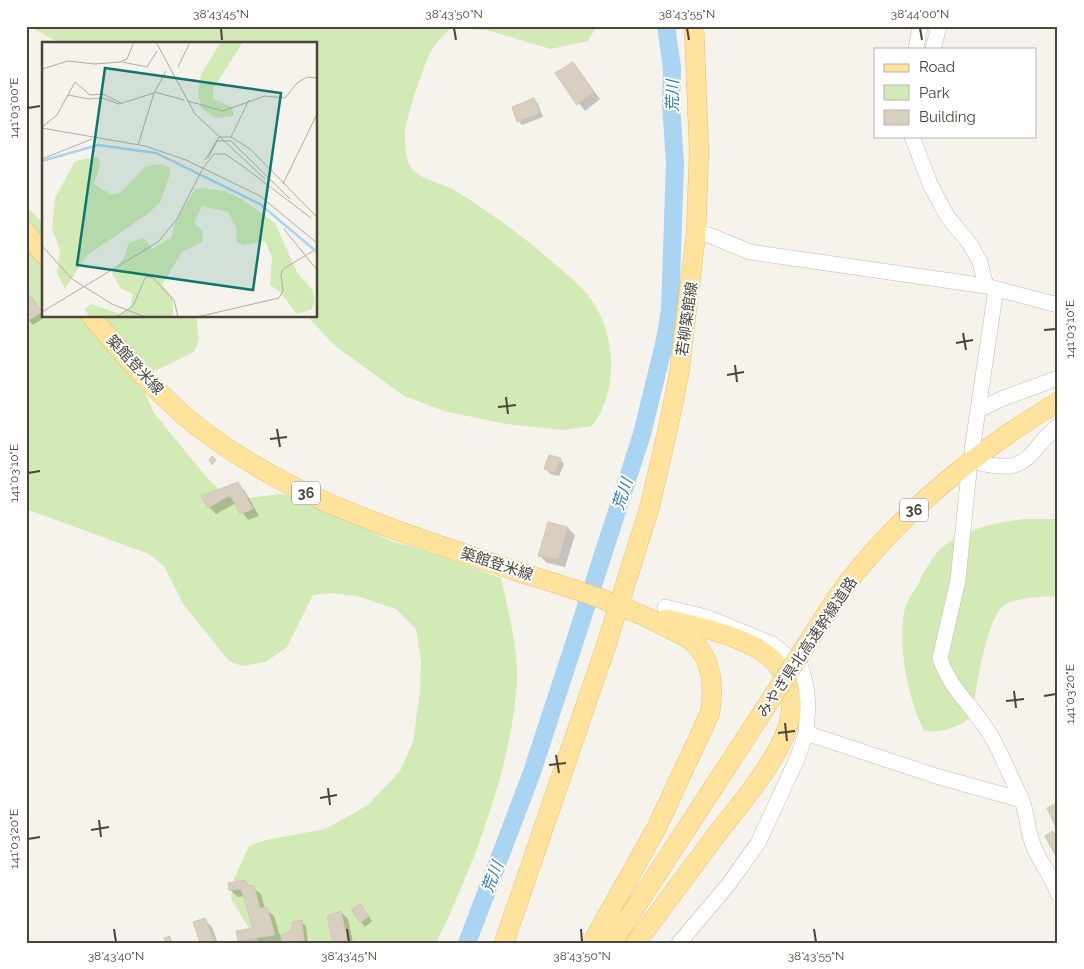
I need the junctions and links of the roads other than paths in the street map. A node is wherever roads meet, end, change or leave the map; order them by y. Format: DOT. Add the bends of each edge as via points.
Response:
graph roads {
  1 [pos="694,26"];
  2 [pos="920,26"];
  3 [pos="939,26"];
  4 [pos="916,48"];
  5 [pos="933,48"];
  6 [pos="913,138"];
  7 [pos="26,232"];
  8 [pos="696,234"];
  9 [pos="42,252"];
  10 [pos="991,288"];
  11 [pos="1058,305"];
  12 [pos="93,318"];
  13 [pos="1058,378"];
  14 [pos="1058,402"];
  15 [pos="979,410"];
  16 [pos="1058,426"];
  17 [pos="974,461"];
  18 [pos="612,602"];
  19 [pos="665,607"];
  20 [pos="638,612"];
  21 [pos="806,733"];
  22 [pos="1022,800"];
  23 [pos="1058,894"];
  24 [pos="504,943"];
  25 [pos="592,943"];
  26 [pos="612,943"];
  27 [pos="636,943"];
  28 [pos="679,943"];
  1 -- 8 [label="main road, 若柳築館線" via="698,141"];
  2 -- 4 [label="street"];
  3 -- 5 [label="street"];
  6 -- 10 [label="street" via="930,184 947,216 970,244"];
  7 -- 9 [label="main road"];
  8 -- 10 [label="street" via="709,235 750,252"];
  8 -- 18 [label="main road, 若柳築館線" via="679,374 668,428 650,506"];
  10 -- 11 [label="street"];
  10 -- 15 [label="street"];
  12 -- 18 [label="main road, 築館登米線 / 36" via="143,375 187,418 278,479 387,529"];
  13 -- 15 [label="street"];
  14 -- 26 [label="main road, みやぎ県北高速幹線道路 / 36, bridge" via="968,462 905,518 849,581"];
  15 -- 17 [label="street"];
  16 -- 17 [label="street" via="1019,465 1002,468"];
  17 -- 22 [label="street" via="957,588 940,658 943,669 989,732"];
  18 -- 20 [label="main road, 築館登米線"];
  18 -- 24 [label="main road"];
  19 -- 21 [label="street" via="706,617 755,636 772,644 801,667 806,686"];
  20 -- 25 [label="main road" via="691,640 704,655 711,674 713,694 710,713 657,827"];
  20 -- 27 [label="main road" via="700,627 761,652 782,672 791,703 786,733 748,794"];
  21 -- 22 [label="street"];
  21 -- 28 [label="street" via="758,843"];
  22 -- 23 [label="street" via="1032,842"];
}
